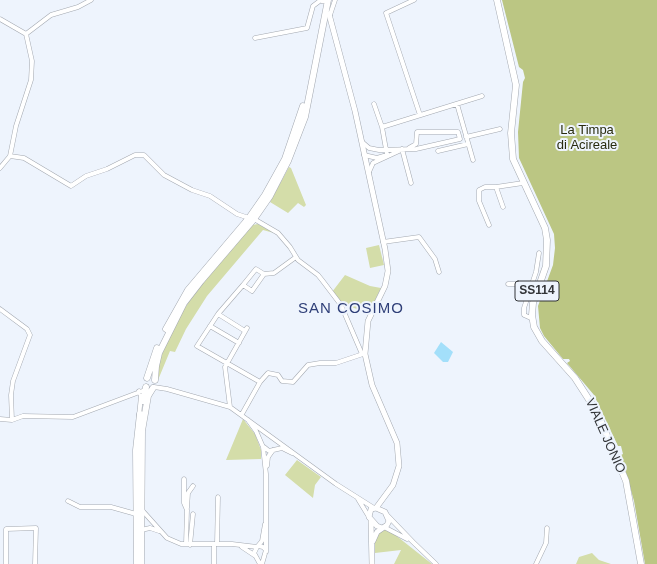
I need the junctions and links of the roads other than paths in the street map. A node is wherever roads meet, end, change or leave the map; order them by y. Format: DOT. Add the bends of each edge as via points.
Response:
graph roads {
  1 [pos="91,0"];
  2 [pos="323,0"];
  3 [pos="328,0"];
  4 [pos="335,0"];
  5 [pos="414,0"];
  6 [pos="497,0"];
  7 [pos="329,14"];
  8 [pos="0,19"];
  9 [pos="26,34"];
  10 [pos="254,38"];
  11 [pos="482,96"];
  12 [pos="374,104"];
  13 [pos="457,104"];
  14 [pos="420,115"];
  15 [pos="382,127"];
  16 [pos="500,129"];
  17 [pos="466,137"];
  18 [pos="361,141"];
  19 [pos="468,144"];
  20 [pos="409,148"];
  21 [pos="402,149"];
  22 [pos="379,150"];
  23 [pos="386,150"];
  24 [pos="438,151"];
  25 [pos="364,155"];
  26 [pos="387,155"];
  27 [pos="10,156"];
  28 [pos="473,160"];
  29 [pos="0,168"];
  30 [pos="369,176"];
  31 [pos="523,182"];
  32 [pos="411,183"];
  33 [pos="496,187"];
  34 [pos="503,207"];
  35 [pos="251,218"];
  36 [pos="489,225"];
  37 [pos="383,242"];
  38 [pos="538,253"];
  39 [pos="296,257"];
  40 [pos="439,272"];
  41 [pos="264,274"];
  42 [pos="508,284"];
  43 [pos="532,284"];
  44 [pos="242,286"];
  45 [pos="0,309"];
  46 [pos="218,314"];
  47 [pos="533,319"];
  48 [pos="210,326"];
  49 [pos="239,343"];
  50 [pos="363,354"];
  51 [pos="227,363"];
  52 [pos="260,382"];
  53 [pos="155,384"];
  54 [pos="143,387"];
  55 [pos="230,407"];
  56 [pos="244,415"];
  57 [pos="0,419"];
  58 [pos="12,420"];
  59 [pos="274,439"];
  60 [pos="263,445"];
  61 [pos="274,449"];
  62 [pos="297,456"];
  63 [pos="266,474"];
  64 [pos="184,479"];
  65 [pos="193,486"];
  66 [pos="218,497"];
  67 [pos="386,497"];
  68 [pos="358,499"];
  69 [pos="68,501"];
  70 [pos="141,508"];
  71 [pos="375,508"];
  72 [pos="187,510"];
  73 [pos="386,513"];
  74 [pos="136,514"];
  75 [pos="192,514"];
  76 [pos="370,518"];
  77 [pos="265,524"];
  78 [pos="383,528"];
  79 [pos="547,528"];
  80 [pos="141,530"];
  81 [pos="160,531"];
  82 [pos="372,541"];
  83 [pos="413,542"];
  84 [pos="188,544"];
  85 [pos="216,544"];
  86 [pos="240,545"];
  87 [pos="258,546"];
  88 [pos="265,554"];
  89 [pos="256,556"];
  90 [pos="6,564"];
  91 [pos="35,564"];
  92 [pos="137,564"];
  93 [pos="141,564"];
  94 [pos="214,564"];
  95 [pos="261,564"];
  96 [pos="372,564"];
  97 [pos="436,564"];
  98 [pos="536,564"];
  99 [pos="641,564"];
  1 -- 9 [label="street" via="51,15"];
  2 -- 10 [label="street" via="313,6 307,28"];
  2 -- 35 [label="main road" via="304,103 296,130 278,172"];
  3 -- 35 [label="main road" via="301,131 282,175"];
  4 -- 7 [label="street"];
  5 -- 14 [label="street" via="386,13"];
  6 -- 31 [label="main road, VIALE JONIO / SS114" via="516,85 511,133 512,150 516,168"];
  7 -- 18 [label="street" via="342,57"];
  8 -- 9 [label="street"];
  9 -- 27 [label="street" via="32,61 30,80"];
  11 -- 13 [label="street"];
  12 -- 15 [label="street"];
  13 -- 14 [label="street"];
  13 -- 17 [label="street"];
  14 -- 15 [label="street"];
  15 -- 23 [label="street"];
  16 -- 17 [label="street"];
  17 -- 19 [label="street"];
  18 -- 22 [label="street" via="369,148"];
  18 -- 25 [label="street"];
  19 -- 24 [label="street"];
  19 -- 28 [label="street"];
  20 -- 20 [label="street" via="416,144 417,132 458,132 460,139 416,149"];
  20 -- 21 [label="street"];
  21 -- 23 [label="street"];
  21 -- 26 [label="street"];
  21 -- 32 [label="street"];
  22 -- 23 [label="street"];
  22 -- 25 [label="street"];
  23 -- 26 [label="street"];
  25 -- 26 [label="street" via="377,158"];
  25 -- 30 [label="street"];
  26 -- 30 [label="street" via="373,163"];
  27 -- 29 [label="street"];
  27 -- 35 [label="street" via="24,158 71,186 86,176 135,155 144,155 164,175 192,190 210,196 237,214"];
  30 -- 37 [label="street"];
  31 -- 33 [label="street"];
  31 -- 47 [label="main road, VIALE JONIO / SS114" via="543,224 547,240 546,266 533,303"];
  33 -- 34 [label="street"];
  33 -- 36 [label="street" via="484,187 479,190 480,201"];
  35 -- 39 [label="street" via="278,233"];
  35 -- 53 [label="main road" via="184,303 159,353"];
  35 -- 54 [label="main road" via="197,278 181,301 159,342"];
  37 -- 40 [label="street" via="419,236 435,259"];
  37 -- 50 [label="street" via="387,279 368,322"];
  38 -- 43 [label="street"];
  39 -- 41 [label="street" via="274,273"];
  39 -- 50 [label="street" via="303,266 318,274 341,305"];
  41 -- 44 [label="street" via="256,269"];
  41 -- 44 [label="street" via="252,291"];
  42 -- 43 [label="street"];
  43 -- 47 [label="street" via="524,312 526,317"];
  44 -- 46 [label="street"];
  45 -- 58 [label="street" via="27,329 30,335 13,381"];
  46 -- 48 [label="street"];
  46 -- 49 [label="street" via="246,329"];
  47 -- 99 [label="main road, VIALE JONIO / SS114" via="542,341 575,378 597,412 626,481"];
  48 -- 49 [label="street"];
  48 -- 51 [label="street" via="197,346"];
  49 -- 51 [label="street"];
  50 -- 52 [label="street" via="336,363 308,365 297,380 282,381 278,375 268,373"];
  50 -- 67 [label="street" via="372,385 398,449 397,477"];
  51 -- 52 [label="street"];
  51 -- 55 [label="street" via="225,367"];
  52 -- 56 [label="street"];
  53 -- 54 [label="main road"];
  53 -- 54 [label="main road" via="151,378"];
  53 -- 55 [label="street"];
  53 -- 70 [label="main road" via="148,396 142,426"];
  54 -- 58 [label="street" via="100,408 73,417 23,416"];
  54 -- 74 [label="main road" via="138,422"];
  55 -- 56 [label="street"];
  56 -- 59 [label="street"];
  56 -- 60 [label="street"];
  57 -- 58 [label="street"];
  59 -- 60 [label="street" via="267,438"];
  59 -- 61 [label="street" via="277,444"];
  59 -- 62 [label="street"];
  60 -- 61 [label="street" via="269,451"];
  60 -- 63 [label="street"];
  61 -- 62 [label="street" via="282,448"];
  61 -- 63 [label="street" via="268,457"];
  62 -- 68 [label="street"];
  63 -- 77 [label="street"];
  64 -- 72 [label="street" via="184,503"];
  65 -- 72 [label="street" via="188,493"];
  66 -- 85 [label="street"];
  67 -- 71 [label="street"];
  67 -- 73 [label="street" via="383,507"];
  68 -- 71 [label="street"];
  68 -- 76 [label="street"];
  69 -- 74 [label="street" via="80,507 111,507"];
  70 -- 80 [label="main road"];
  70 -- 81 [label="street"];
  71 -- 73 [label="street"];
  71 -- 76 [label="street" via="370,510"];
  72 -- 84 [label="street"];
  73 -- 78 [label="street" via="389,521"];
  73 -- 83 [label="street"];
  74 -- 92 [label="main road"];
  75 -- 84 [label="street"];
  76 -- 78 [label="street" via="376,526"];
  76 -- 82 [label="street"];
  77 -- 87 [label="street" via="262,541"];
  77 -- 88 [label="street"];
  78 -- 82 [label="street"];
  78 -- 83 [label="street"];
  79 -- 98 [label="street" via="546,543"];
  80 -- 81 [label="street" via="150,528"];
  80 -- 93 [label="main road"];
  81 -- 84 [label="street" via="167,538"];
  82 -- 96 [label="street"];
  83 -- 97 [label="street"];
  84 -- 85 [label="street"];
  85 -- 86 [label="street"];
  85 -- 94 [label="street"];
  86 -- 87 [label="street"];
  86 -- 89 [label="street"];
  87 -- 88 [label="street" via="264,548"];
  87 -- 89 [label="street" via="254,550"];
  88 -- 89 [label="street" via="261,558"];
  88 -- 95 [label="street"];
  89 -- 95 [label="street"];
  90 -- 91 [label="street" via="6,529 36,528"];
}
